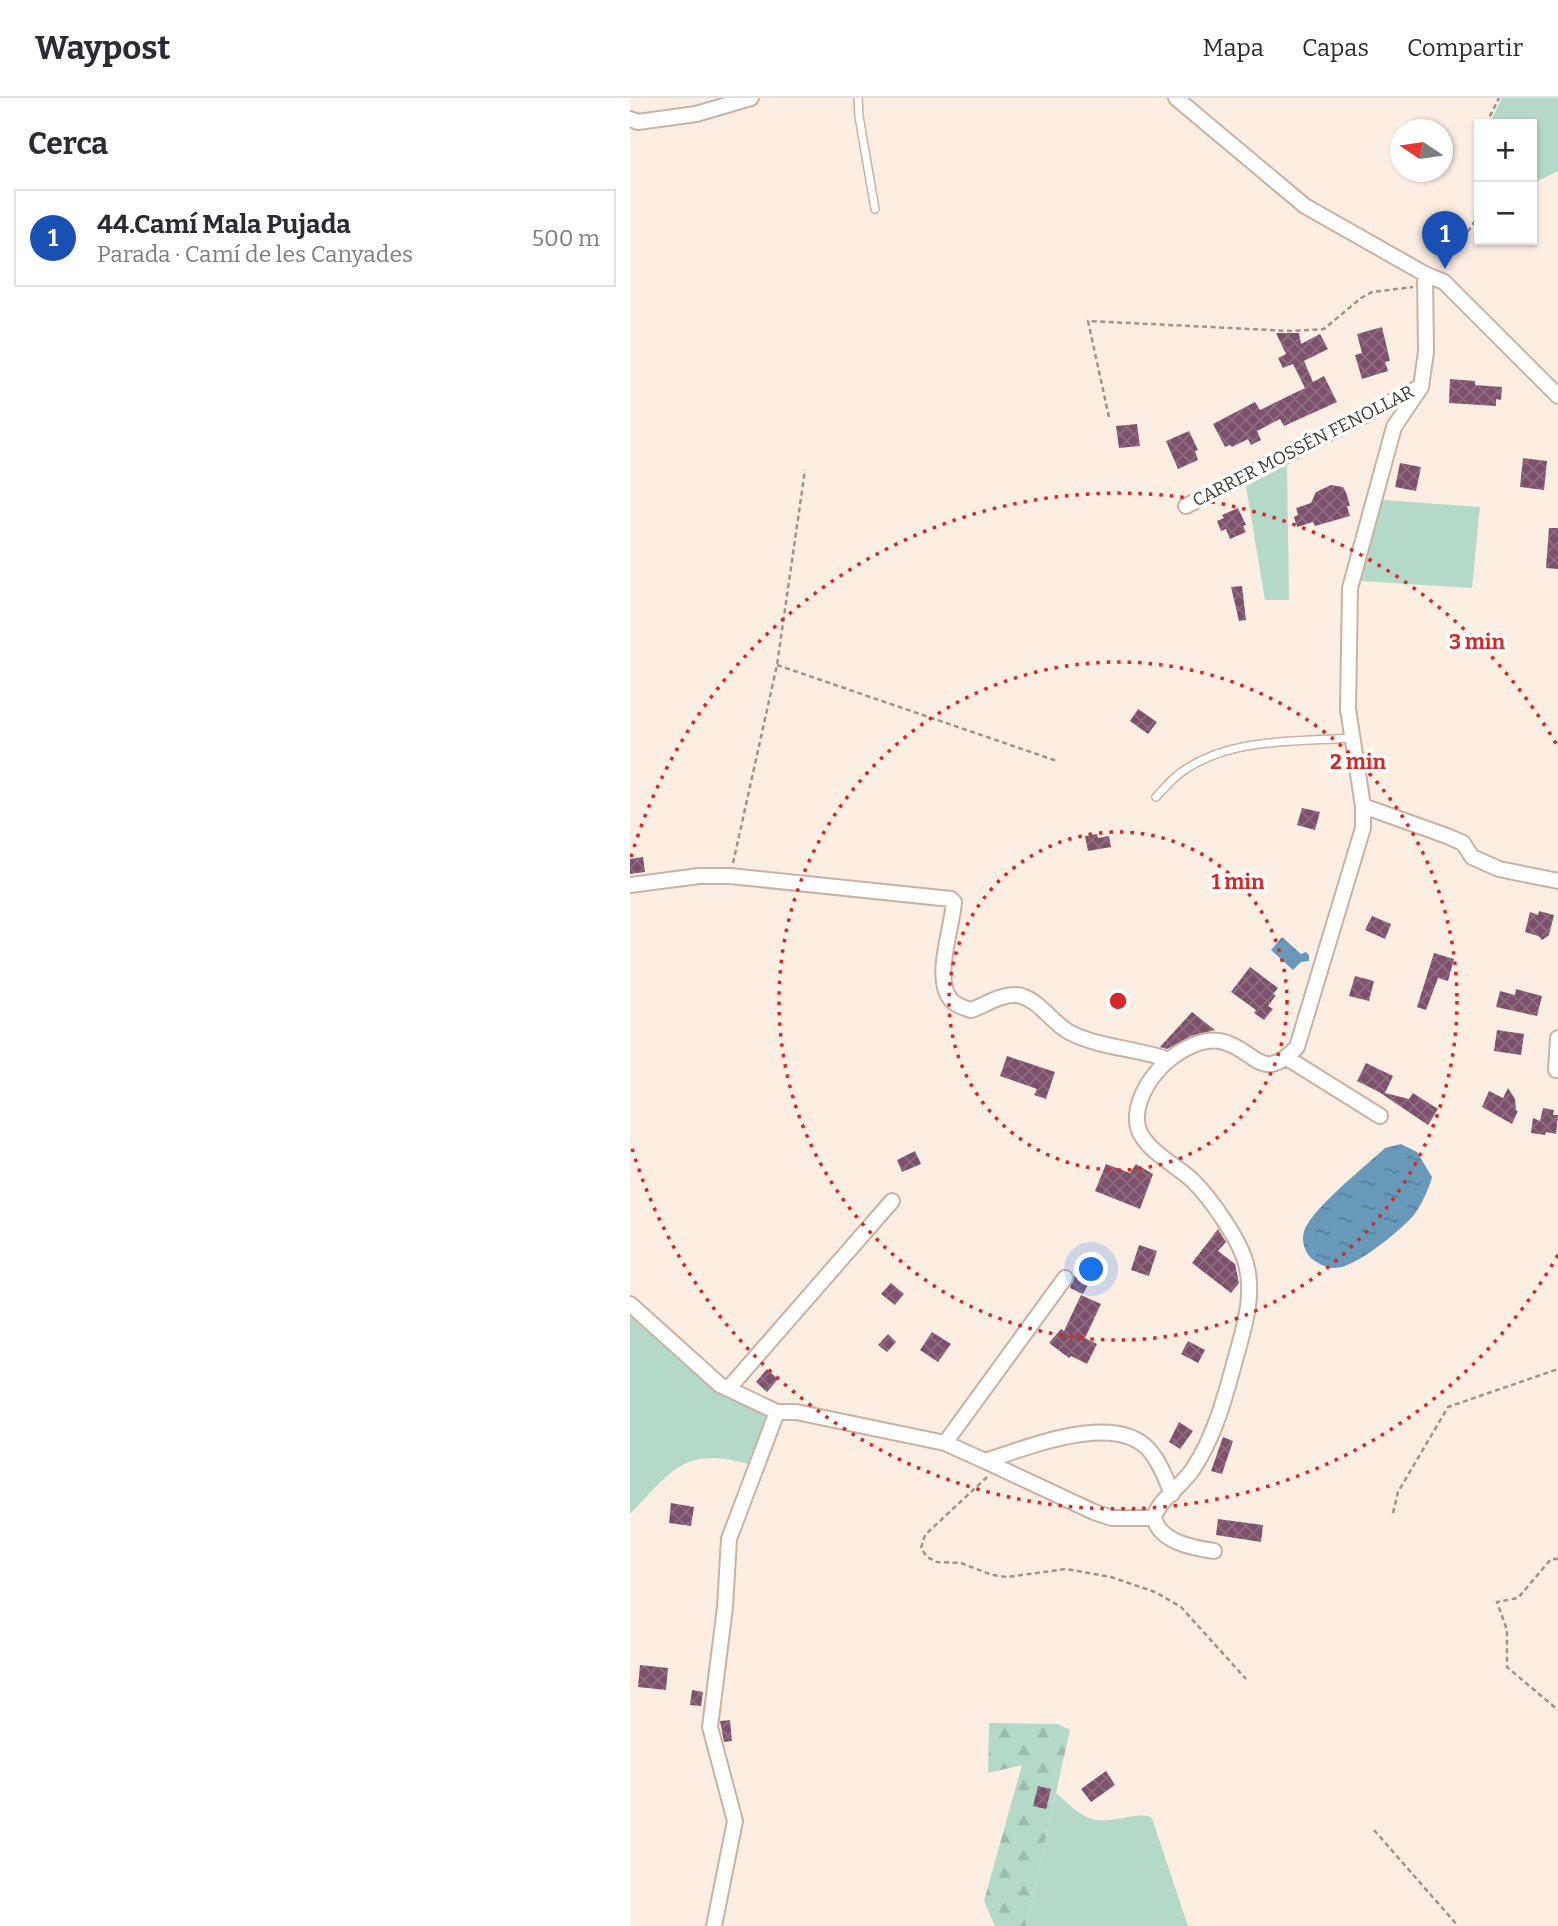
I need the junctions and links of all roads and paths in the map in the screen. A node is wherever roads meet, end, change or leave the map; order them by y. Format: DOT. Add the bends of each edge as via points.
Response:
graph roads {
  1 [pos="751,98"];
  2 [pos="858,98"];
  3 [pos="1176,98"];
  4 [pos="1499,98"];
  5 [pos="630,119"];
  6 [pos="1488,119"];
  7 [pos="874,209"];
  8 [pos="1474,222"];
  9 [pos="1429,280"];
  10 [pos="1421,387"];
  11 [pos="1558,396"];
  12 [pos="1109,417"];
  13 [pos="805,470"];
  14 [pos="1186,506"];
  15 [pos="777,665"];
  16 [pos="1352,738"];
  17 [pos="1057,761"];
  18 [pos="1156,797"];
  19 [pos="1363,806"];
  20 [pos="730,876"];
  21 [pos="1558,881"];
  22 [pos="630,886"];
  23 [pos="1558,1038"];
  24 [pos="1287,1058"];
  25 [pos="1169,1060"];
  26 [pos="1556,1070"];
  27 [pos="1380,1116"];
  28 [pos="892,1201"];
  29 [pos="1065,1278"];
  30 [pos="630,1304"];
  31 [pos="1558,1369"];
  32 [pos="728,1390"];
  33 [pos="777,1412"];
  34 [pos="946,1443"];
  35 [pos="992,1464"];
  36 [pos="1172,1494"];
  37 [pos="1393,1513"];
  38 [pos="1154,1518"];
  39 [pos="1214,1551"];
  40 [pos="1558,1559"];
  41 [pos="1246,1679"];
  42 [pos="1558,1710"];
  43 [pos="1374,1830"];
  44 [pos="714,1926"];
  45 [pos="1458,1926"];
  1 -- 5 [label="street" via="696,114 638,122"];
  2 -- 7 [label="lane"];
  3 -- 9 [label="street" via="1305,206"];
  4 -- 6 [label="path"];
  8 -- 9 [label="path"];
  9 -- 10 [label="street"];
  9 -- 11 [label="street" via="1444,282"];
  9 -- 12 [label="path" via="1372,292 1324,329 1088,321"];
  10 -- 14 [label="street, CARRER MOSSÉN FENOLLAR"];
  10 -- 16 [label="street" via="1394,427 1350,588 1348,709"];
  13 -- 15 [label="path"];
  15 -- 17 [label="path"];
  15 -- 20 [label="path"];
  16 -- 18 [label="lane" via="1244,746 1180,773"];
  16 -- 19 [label="street"];
  19 -- 21 [label="street" via="1463,843 1472,857 1499,869"];
  19 -- 24 [label="street" via="1356,853 1297,1047"];
  20 -- 22 [label="street"];
  20 -- 25 [label="street" via="951,899 953,916 943,975 944,989 953,1002 971,1010 1016,995 1029,999 1071,1033"];
  23 -- 26 [label="street"];
  24 -- 25 [label="street" via="1277,1063 1258,1062 1224,1042 1212,1041"];
  24 -- 27 [label="street"];
  25 -- 36 [label="street" via="1141,1098 1139,1131 1192,1181 1228,1226 1247,1267 1250,1299 1219,1418 1193,1470"];
  28 -- 32 [label="street"];
  29 -- 34 [label="street"];
  30 -- 32 [label="street"];
  31 -- 37 [label="path" via="1448,1407 1398,1492"];
  32 -- 33 [label="street"];
  33 -- 34 [label="street"];
  33 -- 44 [label="street" via="729,1539 710,1727 735,1821"];
  34 -- 35 [label="street"];
  35 -- 36 [label="street" via="1080,1434 1123,1434 1149,1449"];
  35 -- 38 [label="street" via="1112,1518"];
  35 -- 41 [label="path" via="925,1535 921,1548 927,1557 961,1563 992,1576 1066,1569 1111,1577 1155,1592 1181,1608"];
  36 -- 38 [label="street"];
  38 -- 39 [label="street" via="1157,1527 1175,1541"];
  40 -- 42 [label="path" via="1551,1559 1518,1598 1497,1602 1507,1630 1507,1667"];
  43 -- 45 [label="path"];
}
